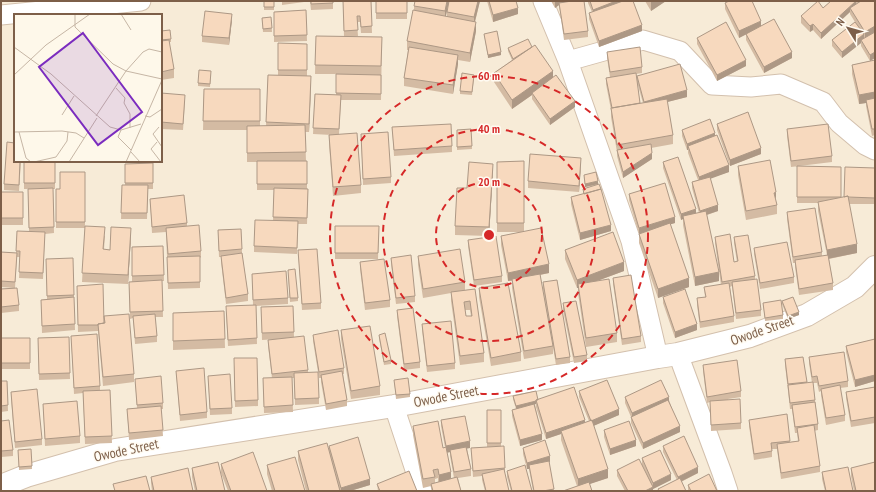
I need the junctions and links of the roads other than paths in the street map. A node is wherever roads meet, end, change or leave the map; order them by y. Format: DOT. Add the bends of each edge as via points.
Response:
graph roads {
  1 [pos="141,1"];
  2 [pos="543,1"];
  3 [pos="1,15"];
  4 [pos="568,61"];
  5 [pos="875,150"];
  6 [pos="875,267"];
  7 [pos="668,356"];
  8 [pos="394,406"];
  9 [pos="1,486"];
  10 [pos="422,491"];
  11 [pos="728,491"];
  1 -- 3 [label="street"];
  2 -- 4 [label="street"];
  4 -- 5 [label="street" via="643,40 680,51 712,86 751,87 781,84 823,102 839,123 865,146"];
  4 -- 7 [label="street"];
  6 -- 7 [label="street, Owode Street" via="855,287 807,315 750,336"];
  7 -- 8 [label="street, Owode Street"];
  7 -- 11 [label="street"];
  8 -- 9 [label="street, Owode Street" via="115,450 26,476"];
  8 -- 10 [label="street"];
}
